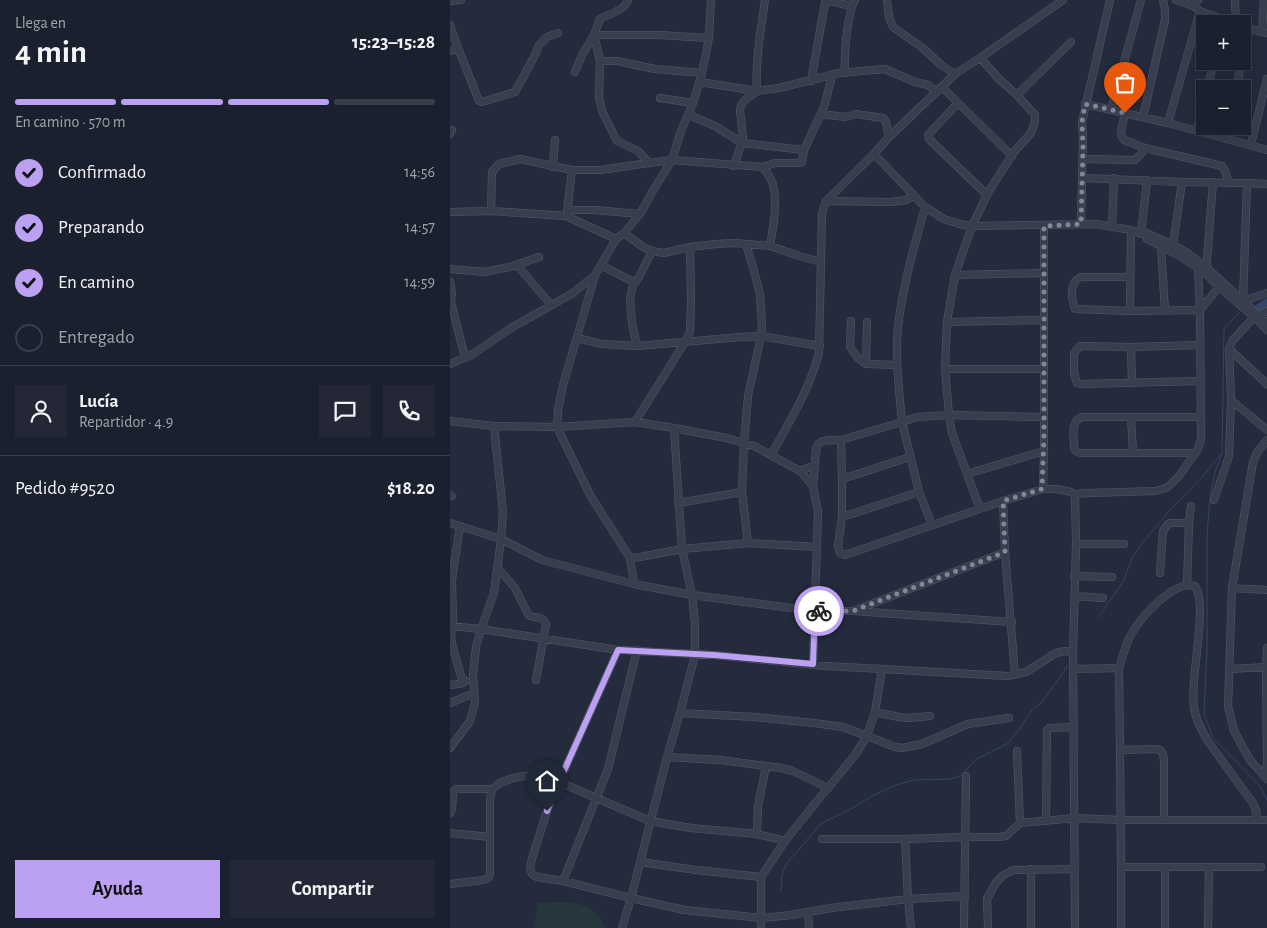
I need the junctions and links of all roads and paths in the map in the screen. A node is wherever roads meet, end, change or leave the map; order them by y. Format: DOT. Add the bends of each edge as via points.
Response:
graph roads {
  1 [pos="461,0"];
  2 [pos="628,0"];
  3 [pos="710,0"];
  4 [pos="765,0"];
  5 [pos="887,0"];
  6 [pos="1063,0"];
  7 [pos="1110,0"];
  8 [pos="1141,0"];
  9 [pos="1163,0"];
  10 [pos="1176,0"];
  11 [pos="1198,0"];
  12 [pos="1235,0"];
  13 [pos="1264,0"];
  14 [pos="450,1"];
  15 [pos="853,3"];
  16 [pos="1193,6"];
  17 [pos="1200,11"];
  18 [pos="1208,15"];
  19 [pos="1235,15"];
  20 [pos="450,25"];
  21 [pos="1251,29"];
  22 [pos="558,33"];
  23 [pos="1265,33"];
  24 [pos="594,35"];
  25 [pos="709,38"];
  26 [pos="1071,42"];
  27 [pos="454,49"];
  28 [pos="980,58"];
  29 [pos="600,61"];
  30 [pos="576,72"];
  31 [pos="702,73"];
  32 [pos="845,73"];
  33 [pos="956,74"];
  34 [pos="832,76"];
  35 [pos="1267,79"];
  36 [pos="811,81"];
  37 [pos="700,82"];
  38 [pos="939,90"];
  39 [pos="758,91"];
  40 [pos="1017,95"];
  41 [pos="660,98"];
  42 [pos="694,103"];
  43 [pos="958,103"];
  44 [pos="1085,104"];
  45 [pos="1111,110"];
  46 [pos="1125,113"];
  47 [pos="821,114"];
  48 [pos="689,116"];
  49 [pos="1143,117"];
  50 [pos="1168,123"];
  51 [pos="1196,131"];
  52 [pos="1212,135"];
  53 [pos="1227,135"];
  54 [pos="889,137"];
  55 [pos="1226,139"];
  56 [pos="555,140"];
  57 [pos="742,142"];
  58 [pos="1251,144"];
  59 [pos="1145,148"];
  60 [pos="804,150"];
  61 [pos="1267,150"];
  62 [pos="874,154"];
  63 [pos="1012,156"];
  64 [pos="1083,159"];
  65 [pos="672,160"];
  66 [pos="649,163"];
  67 [pos="734,166"];
  68 [pos="553,167"];
  69 [pos="763,167"];
  70 [pos="572,170"];
  71 [pos="1083,178"];
  72 [pos="1114,178"];
  73 [pos="1147,180"];
  74 [pos="1182,182"];
  75 [pos="1213,182"];
  76 [pos="1228,183"];
  77 [pos="1247,183"];
  78 [pos="1267,184"];
  79 [pos="914,195"];
  80 [pos="987,195"];
  81 [pos="826,201"];
  82 [pos="925,207"];
  83 [pos="491,211"];
  84 [pos="450,212"];
  85 [pos="567,213"];
  86 [pos="640,214"];
  87 [pos="1081,224"];
  88 [pos="972,226"];
  89 [pos="1044,226"];
  90 [pos="1112,227"];
  91 [pos="1131,230"];
  92 [pos="624,233"];
  93 [pos="1141,234"];
  94 [pos="616,239"];
  95 [pos="1162,243"];
  96 [pos="746,244"];
  97 [pos="1173,245"];
  98 [pos="770,246"];
  99 [pos="690,247"];
  100 [pos="652,251"];
  101 [pos="539,257"];
  102 [pos="821,262"];
  103 [pos="517,265"];
  104 [pos="601,265"];
  105 [pos="1198,265"];
  106 [pos="450,269"];
  107 [pos="1206,271"];
  108 [pos="1044,273"];
  109 [pos="595,275"];
  110 [pos="955,275"];
  111 [pos="1130,277"];
  112 [pos="450,282"];
  113 [pos="635,283"];
  114 [pos="1219,288"];
  115 [pos="1267,293"];
  116 [pos="451,302"];
  117 [pos="1241,303"];
  118 [pos="551,305"];
  119 [pos="1165,310"];
  120 [pos="1200,310"];
  121 [pos="1130,311"];
  122 [pos="1267,311"];
  123 [pos="1257,316"];
  124 [pos="1044,320"];
  125 [pos="851,321"];
  126 [pos="867,322"];
  127 [pos="947,322"];
  128 [pos="1267,323"];
  129 [pos="1267,330"];
  130 [pos="761,336"];
  131 [pos="577,338"];
  132 [pos="685,342"];
  133 [pos="1200,345"];
  134 [pos="637,346"];
  135 [pos="820,346"];
  136 [pos="1131,347"];
  137 [pos="1229,349"];
  138 [pos="465,358"];
  139 [pos="450,364"];
  140 [pos="866,364"];
  141 [pos="896,365"];
  142 [pos="1044,368"];
  143 [pos="945,369"];
  144 [pos="1200,381"];
  145 [pos="1132,383"];
  146 [pos="1267,384"];
  147 [pos="1231,400"];
  148 [pos="949,415"];
  149 [pos="1044,416"];
  150 [pos="1131,417"];
  151 [pos="1201,417"];
  152 [pos="450,421"];
  153 [pos="635,422"];
  154 [pos="902,422"];
  155 [pos="494,426"];
  156 [pos="557,427"];
  157 [pos="674,428"];
  158 [pos="1267,430"];
  159 [pos="841,440"];
  160 [pos="1267,440"];
  161 [pos="744,443"];
  162 [pos="1044,451"];
  163 [pos="1133,453"];
  164 [pos="1194,453"];
  165 [pos="771,454"];
  166 [pos="910,457"];
  167 [pos="815,465"];
  168 [pos="800,471"];
  169 [pos="967,474"];
  170 [pos="842,479"];
  171 [pos="813,486"];
  172 [pos="1042,489"];
  173 [pos="742,492"];
  174 [pos="919,492"];
  175 [pos="1074,494"];
  176 [pos="1214,500"];
  177 [pos="1003,501"];
  178 [pos="678,504"];
  179 [pos="1191,506"];
  180 [pos="980,509"];
  181 [pos="842,517"];
  182 [pos="450,523"];
  183 [pos="1189,523"];
  184 [pos="460,526"];
  185 [pos="932,526"];
  186 [pos="501,539"];
  187 [pos="748,543"];
  188 [pos="1076,544"];
  189 [pos="1124,544"];
  190 [pos="817,547"];
  191 [pos="682,549"];
  192 [pos="1005,552"];
  193 [pos="630,558"];
  194 [pos="497,567"];
  195 [pos="1160,573"];
  196 [pos="1074,576"];
  197 [pos="1112,577"];
  198 [pos="634,584"];
  199 [pos="1187,585"];
  200 [pos="1232,588"];
  201 [pos="1267,590"];
  202 [pos="692,595"];
  203 [pos="1074,596"];
  204 [pos="1103,598"];
  205 [pos="815,611"];
  206 [pos="853,611"];
  207 [pos="1012,622"];
  208 [pos="451,626"];
  209 [pos="481,629"];
  210 [pos="544,638"];
  211 [pos="1267,648"];
  212 [pos="618,650"];
  213 [pos="637,650"];
  214 [pos="1073,653"];
  215 [pos="695,654"];
  216 [pos="813,664"];
  217 [pos="1266,667"];
  218 [pos="1119,668"];
  219 [pos="1073,669"];
  220 [pos="1230,669"];
  221 [pos="882,670"];
  222 [pos="472,675"];
  223 [pos="1015,675"];
  224 [pos="536,680"];
  225 [pos="464,683"];
  226 [pos="450,685"];
  227 [pos="474,693"];
  228 [pos="450,703"];
  229 [pos="875,712"];
  230 [pos="680,713"];
  231 [pos="930,716"];
  232 [pos="1009,718"];
  233 [pos="1074,727"];
  234 [pos="866,736"];
  235 [pos="450,748"];
  236 [pos="1120,750"];
  237 [pos="1016,751"];
  238 [pos="667,757"];
  239 [pos="766,766"];
  240 [pos="966,776"];
  241 [pos="1266,778"];
  242 [pos="559,782"];
  243 [pos="828,788"];
  244 [pos="492,789"];
  245 [pos="451,797"];
  246 [pos="597,799"];
  247 [pos="450,813"];
  248 [pos="1075,818"];
  249 [pos="650,820"];
  250 [pos="1120,820"];
  251 [pos="1164,820"];
  252 [pos="1257,820"];
  253 [pos="1267,820"];
  254 [pos="1046,822"];
  255 [pos="1020,823"];
  256 [pos="450,833"];
  257 [pos="758,834"];
  258 [pos="490,837"];
  259 [pos="966,837"];
  260 [pos="822,839"];
  261 [pos="905,839"];
  262 [pos="785,841"];
  263 [pos="640,862"];
  264 [pos="1121,867"];
  265 [pos="1165,867"];
  266 [pos="1208,867"];
  267 [pos="1261,867"];
  268 [pos="1031,869"];
  269 [pos="1074,869"];
  270 [pos="761,878"];
  271 [pos="563,881"];
  272 [pos="450,884"];
  273 [pos="965,896"];
  274 [pos="631,898"];
  275 [pos="908,899"];
  276 [pos="808,913"];
  277 [pos="762,918"];
  278 [pos="622,928"];
  279 [pos="761,928"];
  280 [pos="809,928"];
  281 [pos="911,928"];
  282 [pos="964,928"];
  283 [pos="988,928"];
  284 [pos="1031,928"];
  285 [pos="1075,928"];
  286 [pos="1121,928"];
  287 [pos="1165,928"];
  288 [pos="1208,928"];
  1 -- 14 [label="street"];
  2 -- 24 [label="street" via="623,7 600,19"];
  3 -- 25 [label="street"];
  4 -- 39 [label="street"];
  5 -- 33 [label="street" via="893,27"];
  6 -- 28 [label="street"];
  7 -- 44 [label="street"];
  8 -- 45 [label="street"];
  9 -- 49 [label="street" via="1165,20"];
  10 -- 16 [label="street"];
  11 -- 16 [label="street"];
  12 -- 19 [label="street"];
  13 -- 23 [label="street"];
  15 -- 32 [label="street"];
  15 -- 36 [label="street" via="825,3"];
  16 -- 17 [label="street"];
  17 -- 18 [label="street"];
  17 -- 50 [label="street"];
  20 -- 27 [label="street"];
  21 -- 23 [label="street"];
  22 -- 27 [label="street" via="539,45 514,92 482,102"];
  24 -- 25 [label="street" via="659,34"];
  24 -- 29 [label="street"];
  24 -- 30 [label="street"];
  25 -- 31 [label="street"];
  26 -- 40 [label="street"];
  28 -- 33 [label="street"];
  28 -- 40 [label="street"];
  29 -- 31 [label="street"];
  29 -- 66 [label="street" via="600,105 611,129 617,141 643,154"];
  31 -- 37 [label="street"];
  32 -- 34 [label="street"];
  32 -- 38 [label="street" via="885,69"];
  33 -- 38 [label="street"];
  34 -- 36 [label="street"];
  34 -- 47 [label="street"];
  35 -- 58 [label="street"];
  36 -- 39 [label="street"];
  37 -- 39 [label="street"];
  37 -- 42 [label="street"];
  38 -- 43 [label="street"];
  38 -- 54 [label="street"];
  39 -- 57 [label="street" via="741,105"];
  40 -- 63 [label="street" via="1035,115 1035,121 1031,133"];
  41 -- 42 [label="street"];
  42 -- 48 [label="street"];
  43 -- 63 [label="street"];
  43 -- 80 [label="street" via="928,135 929,139"];
  44 -- 45 [label="street"];
  44 -- 64 [label="street"];
  45 -- 46 [label="street"];
  46 -- 49 [label="street"];
  46 -- 59 [label="street" via="1122,138"];
  47 -- 54 [label="street" via="883,118"];
  47 -- 60 [label="street"];
  48 -- 57 [label="street"];
  48 -- 65 [label="street"];
  49 -- 50 [label="street"];
  50 -- 51 [label="street"];
  52 -- 55 [label="street"];
  53 -- 55 [label="street"];
  54 -- 62 [label="street"];
  55 -- 58 [label="street"];
  56 -- 68 [label="street"];
  57 -- 60 [label="street"];
  57 -- 67 [label="street"];
  58 -- 61 [label="street"];
  59 -- 64 [label="street" via="1135,160"];
  59 -- 76 [label="street" via="1222,166"];
  60 -- 69 [label="street" via="802,163 775,163"];
  62 -- 79 [label="street"];
  62 -- 81 [label="street"];
  63 -- 80 [label="street"];
  64 -- 71 [label="street"];
  65 -- 66 [label="street"];
  65 -- 67 [label="street"];
  65 -- 86 [label="street"];
  66 -- 70 [label="street" via="600,170"];
  67 -- 69 [label="street"];
  68 -- 70 [label="street"];
  68 -- 83 [label="street" via="524,159 499,164 492,172"];
  69 -- 98 [label="street" via="773,184 775,196"];
  70 -- 85 [label="street"];
  71 -- 72 [label="street"];
  71 -- 87 [label="street"];
  72 -- 73 [label="street"];
  72 -- 90 [label="street"];
  73 -- 74 [label="street"];
  73 -- 93 [label="street"];
  74 -- 75 [label="street"];
  74 -- 97 [label="street"];
  75 -- 76 [label="street"];
  75 -- 107 [label="street"];
  76 -- 77 [label="street"];
  77 -- 78 [label="street"];
  77 -- 117 [label="street"];
  79 -- 81 [label="street" via="906,200 890,202"];
  79 -- 82 [label="street"];
  80 -- 88 [label="street"];
  81 -- 102 [label="street" via="822,213"];
  82 -- 88 [label="street" via="944,219"];
  82 -- 141 [label="street" via="898,320"];
  83 -- 84 [label="street"];
  83 -- 85 [label="street"];
  85 -- 86 [label="street" via="594,210"];
  85 -- 94 [label="street"];
  86 -- 92 [label="street"];
  87 -- 89 [label="street"];
  87 -- 90 [label="street"];
  88 -- 89 [label="street"];
  88 -- 110 [label="street"];
  89 -- 108 [label="street"];
  90 -- 91 [label="street"];
  91 -- 93 [label="street"];
  91 -- 111 [label="street"];
  92 -- 94 [label="street"];
  92 -- 100 [label="street"];
  93 -- 95 [label="street"];
  94 -- 104 [label="street"];
  95 -- 97 [label="street"];
  95 -- 105 [label="street"];
  95 -- 119 [label="street"];
  96 -- 98 [label="street"];
  96 -- 99 [label="street"];
  96 -- 130 [label="street" via="760,294"];
  97 -- 105 [label="street" via="1186,252"];
  98 -- 102 [label="street"];
  99 -- 100 [label="street" via="664,253"];
  99 -- 132 [label="street" via="692,300 690,332"];
  100 -- 113 [label="street"];
  101 -- 103 [label="street"];
  102 -- 135 [label="street"];
  103 -- 106 [label="street" via="484,272"];
  103 -- 118 [label="street"];
  104 -- 109 [label="street"];
  104 -- 113 [label="street"];
  105 -- 107 [label="street"];
  105 -- 120 [label="street"];
  107 -- 114 [label="street"];
  107 -- 117 [label="street"];
  108 -- 110 [label="street"];
  108 -- 124 [label="street"];
  109 -- 118 [label="street"];
  109 -- 131 [label="street"];
  110 -- 127 [label="street"];
  111 -- 121 [label="street"];
  111 -- 121 [label="street" via="1081,277 1072,287 1075,309"];
  112 -- 116 [label="street"];
  113 -- 134 [label="street" via="630,299"];
  114 -- 117 [label="street"];
  114 -- 120 [label="street"];
  115 -- 117 [label="street"];
  116 -- 138 [label="street"];
  117 -- 123 [label="street"];
  118 -- 138 [label="street"];
  119 -- 120 [label="street"];
  119 -- 121 [label="street"];
  120 -- 133 [label="street"];
  122 -- 123 [label="street"];
  123 -- 128 [label="street"];
  123 -- 129 [label="street"];
  123 -- 137 [label="street" via="1233,340"];
  124 -- 127 [label="street"];
  124 -- 142 [label="street"];
  125 -- 140 [label="street" via="850,347"];
  126 -- 140 [label="street"];
  127 -- 143 [label="street"];
  130 -- 132 [label="street"];
  130 -- 135 [label="street"];
  130 -- 161 [label="street" via="748,396"];
  131 -- 134 [label="street" via="602,344"];
  131 -- 156 [label="street" via="563,385"];
  132 -- 134 [label="street"];
  132 -- 153 [label="street"];
  133 -- 136 [label="street"];
  133 -- 144 [label="street"];
  135 -- 165 [label="street" via="816,366 792,419"];
  136 -- 145 [label="street"];
  136 -- 145 [label="street" via="1080,346 1074,353 1074,373 1077,383 1081,384"];
  137 -- 146 [label="street"];
  137 -- 147 [label="street"];
  138 -- 139 [label="street"];
  140 -- 141 [label="street"];
  141 -- 154 [label="street"];
  142 -- 143 [label="street"];
  142 -- 149 [label="street"];
  143 -- 148 [label="street"];
  144 -- 145 [label="street"];
  144 -- 151 [label="street"];
  147 -- 158 [label="street"];
  147 -- 176 [label="street" via="1228,456"];
  148 -- 149 [label="street"];
  148 -- 154 [label="street" via="917,417"];
  148 -- 169 [label="street"];
  149 -- 162 [label="street"];
  150 -- 151 [label="street"];
  150 -- 163 [label="street"];
  150 -- 163 [label="street" via="1078,418 1074,424 1074,448 1080,453"];
  151 -- 164 [label="street" via="1202,439"];
  152 -- 155 [label="street"];
  153 -- 156 [label="street"];
  153 -- 157 [label="street"];
  154 -- 159 [label="street"];
  154 -- 166 [label="street"];
  155 -- 156 [label="street"];
  155 -- 186 [label="street" via="503,512"];
  156 -- 193 [label="street" via="590,495"];
  157 -- 161 [label="street"];
  157 -- 178 [label="street"];
  159 -- 167 [label="street" via="823,440 818,444"];
  159 -- 170 [label="street"];
  160 -- 200 [label="street" via="1254,462"];
  161 -- 165 [label="street"];
  161 -- 173 [label="street"];
  162 -- 169 [label="street"];
  162 -- 172 [label="street"];
  163 -- 164 [label="street"];
  164 -- 175 [label="street" via="1168,487 1156,491"];
  165 -- 168 [label="street"];
  166 -- 170 [label="street"];
  166 -- 174 [label="street"];
  167 -- 168 [label="street"];
  167 -- 171 [label="street"];
  168 -- 171 [label="street"];
  169 -- 180 [label="street"];
  170 -- 181 [label="street"];
  171 -- 190 [label="street" via="818,512"];
  172 -- 175 [label="street"];
  172 -- 177 [label="street"];
  173 -- 178 [label="street"];
  173 -- 187 [label="street"];
  174 -- 181 [label="street"];
  174 -- 185 [label="street"];
  175 -- 188 [label="street"];
  177 -- 180 [label="street"];
  177 -- 192 [label="street"];
  178 -- 191 [label="street"];
  179 -- 183 [label="street"];
  180 -- 185 [label="street"];
  181 -- 185 [label="street" via="838,546 840,553 845,555"];
  182 -- 184 [label="street"];
  183 -- 195 [label="street" via="1169,523 1163,531"];
  183 -- 199 [label="street"];
  184 -- 186 [label="street"];
  184 -- 208 [label="street" via="452,580"];
  186 -- 194 [label="street"];
  186 -- 198 [label="street" via="542,560"];
  187 -- 190 [label="street"];
  187 -- 191 [label="street"];
  188 -- 189 [label="street"];
  188 -- 196 [label="street"];
  190 -- 205 [label="street"];
  191 -- 193 [label="street"];
  191 -- 202 [label="street"];
  192 -- 206 [label="street"];
  192 -- 207 [label="street"];
  193 -- 198 [label="street"];
  194 -- 209 [label="street" via="494,593"];
  194 -- 210 [label="street" via="515,588 529,616 544,620"];
  196 -- 197 [label="street"];
  196 -- 203 [label="street"];
  198 -- 202 [label="street"];
  199 -- 218 [label="street" via="1166,595 1142,617 1130,636"];
  199 -- 252 [label="street" via="1197,588 1200,602 1193,698 1196,714 1208,742 1252,803"];
  200 -- 201 [label="street"];
  200 -- 220 [label="street"];
  202 -- 205 [label="street"];
  202 -- 215 [label="street"];
  203 -- 204 [label="street"];
  203 -- 214 [label="street"];
  205 -- 206 [label="street"];
  205 -- 216 [label="street"];
  206 -- 207 [label="street"];
  207 -- 223 [label="street"];
  208 -- 209 [label="street"];
  208 -- 225 [label="street" via="452,644"];
  209 -- 210 [label="street"];
  209 -- 222 [label="street"];
  210 -- 212 [label="street"];
  210 -- 224 [label="street"];
  211 -- 217 [label="street"];
  212 -- 213 [label="street"];
  212 -- 242 [label="street"];
  213 -- 215 [label="street"];
  213 -- 246 [label="street" via="608,769"];
  214 -- 219 [label="street"];
  214 -- 223 [label="street" via="1056,653 1026,672"];
  215 -- 216 [label="street"];
  215 -- 230 [label="street"];
  216 -- 221 [label="street"];
  217 -- 220 [label="street"];
  217 -- 241 [label="street"];
  218 -- 219 [label="street"];
  218 -- 236 [label="street"];
  219 -- 233 [label="street"];
  220 -- 241 [label="street" via="1228,706 1234,731 1250,760"];
  221 -- 223 [label="street"];
  221 -- 229 [label="street"];
  222 -- 225 [label="street"];
  222 -- 227 [label="street"];
  225 -- 226 [label="street"];
  227 -- 228 [label="street"];
  227 -- 235 [label="street" via="470,721"];
  229 -- 231 [label="street" via="909,718"];
  229 -- 234 [label="street"];
  230 -- 234 [label="street" via="842,727"];
  230 -- 238 [label="street"];
  232 -- 234 [label="street" via="968,724 922,744 902,748"];
  233 -- 248 [label="street"];
  233 -- 254 [label="street" via="1047,730"];
  234 -- 243 [label="street"];
  236 -- 250 [label="street"];
  236 -- 251 [label="street" via="1155,749 1163,754"];
  237 -- 255 [label="street"];
  238 -- 239 [label="street"];
  238 -- 249 [label="street"];
  239 -- 243 [label="street" via="793,771"];
  239 -- 257 [label="street" via="758,806"];
  240 -- 259 [label="street"];
  242 -- 244 [label="street" via="531,775 513,778"];
  242 -- 246 [label="street"];
  242 -- 271 [label="street" via="530,868 538,877"];
  243 -- 262 [label="street"];
  244 -- 245 [label="street" via="456,790"];
  244 -- 258 [label="street"];
  245 -- 247 [label="street"];
  246 -- 249 [label="street"];
  246 -- 271 [label="street"];
  248 -- 250 [label="street"];
  248 -- 254 [label="street"];
  248 -- 269 [label="street"];
  249 -- 257 [label="street" via="691,828"];
  249 -- 263 [label="street"];
  250 -- 251 [label="street"];
  250 -- 264 [label="street"];
  251 -- 252 [label="street"];
  252 -- 253 [label="street"];
  254 -- 255 [label="street"];
  255 -- 259 [label="street" via="1006,836"];
  256 -- 258 [label="street"];
  257 -- 262 [label="street"];
  258 -- 272 [label="street" via="488,878"];
  259 -- 261 [label="street"];
  259 -- 273 [label="street"];
  260 -- 261 [label="street"];
  261 -- 275 [label="street"];
  262 -- 270 [label="street"];
  263 -- 270 [label="street"];
  263 -- 274 [label="street"];
  264 -- 265 [label="street"];
  264 -- 286 [label="street"];
  265 -- 266 [label="street"];
  265 -- 287 [label="street"];
  266 -- 267 [label="street"];
  266 -- 288 [label="street"];
  268 -- 269 [label="street"];
  268 -- 283 [label="street" via="1013,870 994,884 987,899"];
  268 -- 284 [label="street"];
  269 -- 285 [label="street"];
  270 -- 277 [label="street"];
  271 -- 274 [label="street"];
  273 -- 275 [label="street"];
  273 -- 282 [label="street"];
  274 -- 277 [label="street" via="684,910"];
  274 -- 278 [label="street"];
  275 -- 276 [label="street"];
  275 -- 281 [label="street"];
  276 -- 277 [label="street"];
  276 -- 280 [label="street"];
  277 -- 279 [label="street"];
}
